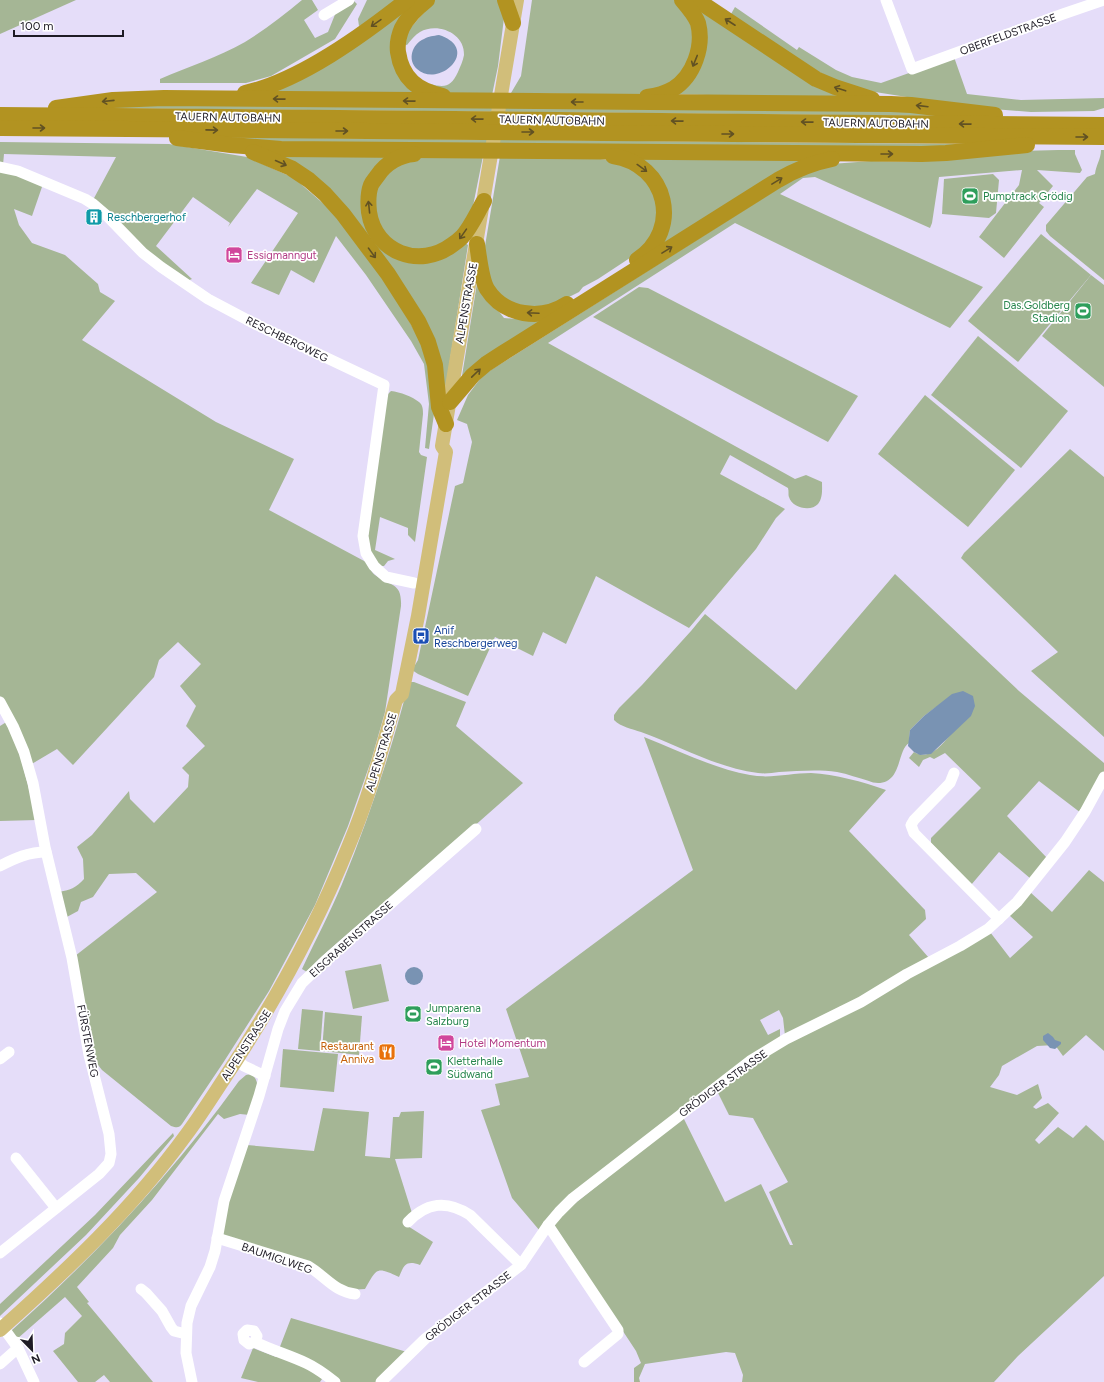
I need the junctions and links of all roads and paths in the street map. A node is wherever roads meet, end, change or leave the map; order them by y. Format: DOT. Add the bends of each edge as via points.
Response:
graph roads {
  1 [pos="349,0"];
  2 [pos="407,0"];
  3 [pos="427,0"];
  4 [pos="505,0"];
  5 [pos="517,0"];
  6 [pos="682,0"];
  7 [pos="697,0"];
  8 [pos="886,0"];
  9 [pos="1104,0"];
  10 [pos="324,15"];
  11 [pos="513,23"];
  12 [pos="224,99"];
  13 [pos="462,101"];
  14 [pos="616,102"];
  15 [pos="891,104"];
  16 [pos="0,115"];
  17 [pos="39,115"];
  18 [pos="1088,125"];
  19 [pos="1104,125"];
  20 [pos="0,128"];
  21 [pos="131,129"];
  22 [pos="1060,137"];
  23 [pos="1104,137"];
  24 [pos="231,145"];
  25 [pos="435,149"];
  26 [pos="582,151"];
  27 [pos="852,153"];
  28 [pos="0,167"];
  29 [pos="484,201"];
  30 [pos="477,244"];
  31 [pos="450,402"];
  32 [pos="446,424"];
  33 [pos="442,446"];
  34 [pos="414,583"];
  35 [pos="396,700"];
  36 [pos="0,702"];
  37 [pos="954,773"];
  38 [pos="1104,777"];
  39 [pos="476,829"];
  40 [pos="46,852"];
  41 [pos="0,866"];
  42 [pos="999,919"];
  43 [pos="237,1060"];
  44 [pos="265,1076"];
  45 [pos="16,1158"];
  46 [pos="56,1208"];
  47 [pos="408,1222"];
  48 [pos="548,1225"];
  49 [pos="217,1238"];
  50 [pos="0,1253"];
  51 [pos="521,1265"];
  52 [pos="141,1289"];
  53 [pos="355,1294"];
  54 [pos="0,1323"];
  55 [pos="0,1330"];
  56 [pos="186,1334"];
  57 [pos="255,1342"];
  58 [pos="16,1345"];
  59 [pos="584,1362"];
  60 [pos="0,1364"];
  61 [pos="34,1382"];
  62 [pos="192,1382"];
  63 [pos="335,1382"];
  64 [pos="381,1382"];
  1 -- 10 [label="street"];
  2 -- 12 [label="highway, one-way" via="337,51 291,77 268,87"];
  3 -- 13 [label="highway" via="415,10 402,29 398,46 400,61 409,79 423,90"];
  4 -- 11 [label="highway"];
  5 -- 11 [label="main road, ALPENSTRASSE"];
  6 -- 14 [label="highway, one-way" via="697,22 699,33 700,44 692,69 674,88 650,97"];
  15 -- 7 [label="highway, one-way" via="835,88 816,79"];
  8 -- 9 [label="street, OBERFELDSTRASSE" via="912,69"];
  11 -- 29 [label="main road, ALPENSTRASSE"];
  13 -- 12 [label="highway, one-way"];
  12 -- 17 [label="highway, one-way" via="113,100 58,107"];
  14 -- 13 [label="highway, one-way"];
  14 -- 15 [label="highway"];
  18 -- 15 [label="highway, one-way" via="1058,118 1026,118"];
  16 -- 17 [label="highway, TAUERN AUTOBAHN"];
  18 -- 17 [label="highway, TAUERN AUTOBAHN, one-way"];
  18 -- 19 [label="highway, TAUERN AUTOBAHN"];
  20 -- 21 [label="highway, TAUERN AUTOBAHN, one-way"];
  21 -- 22 [label="highway, TAUERN AUTOBAHN, one-way"];
  21 -- 24 [label="highway" via="146,136"];
  22 -- 23 [label="highway, TAUERN AUTOBAHN, one-way"];
  27 -- 22 [label="highway, one-way" via="946,153 1028,145"];
  24 -- 25 [label="highway" via="281,149"];
  24 -- 32 [label="highway, one-way" via="291,168 309,180 325,194 359,234 401,294 428,342 435,365 439,407"];
  25 -- 26 [label="highway"];
  29 -- 25 [label="highway, one-way" via="462,238 444,251 425,257 407,256 393,249 379,237 370,220 368,202 372,185 382,169 397,158"];
  26 -- 27 [label="highway"];
  26 -- 30 [label="highway, one-way" via="628,159 645,169 657,185 664,203 663,222 656,240 641,258 560,309 541,314 520,313 501,304 487,289"];
  31 -- 27 [label="highway, one-way" via="486,364 778,180 793,171"];
  28 -- 34 [label="street, RESCHBERGWEG" via="18,171 85,199 107,216 161,267 208,299 384,385 363,536 366,554 374,566 386,577"];
  29 -- 30 [label="main road, ALPENSTRASSE"];
  30 -- 31 [label="main road, ALPENSTRASSE"];
  31 -- 32 [label="main road, ALPENSTRASSE"];
  32 -- 33 [label="main road, ALPENSTRASSE"];
  33 -- 34 [label="main road, ALPENSTRASSE" via="437,451"];
  33 -- 35 [label="main road, ALPENSTRASSE" via="446,452 418,616 402,694"];
  34 -- 35 [label="main road, ALPENSTRASSE" via="393,694"];
  35 -- 43 [label="main road, ALPENSTRASSE" via="375,775 322,909 267,1013"];
  36 -- 40 [label="street, FÜRSTENWEG" via="13,726 29,768"];
  37 -- 42 [label="street" via="950,783 911,825 914,833"];
  38 -- 42 [label="street, GRÖDIGER STRASSE" via="1065,842 1017,902"];
  39 -- 44 [label="street, EISGRABENSTRASSE" via="302,983 278,1029"];
  40 -- 41 [label="street" via="34,852"];
  40 -- 46 [label="street, FÜRSTENWEG" via="72,958 89,1055 109,1134 111,1154 105,1168"];
  42 -- 48 [label="street, GRÖDIGER STRASSE" via="960,946 837,1015 786,1039 750,1061 573,1198"];
  43 -- 44 [label="street"];
  43 -- 55 [label="main road, ALPENSTRASSE" via="187,1135 134,1199 68,1267"];
  44 -- 49 [label="street, EISGRABENSTRASSE" via="224,1201"];
  45 -- 46 [label="street"];
  46 -- 50 [label="street, FÜRSTENWEG"];
  47 -- 51 [label="street" via="431,1206 446,1205 460,1208"];
  48 -- 51 [label="street, GRÖDIGER STRASSE"];
  48 -- 59 [label="street" via="618,1330 618,1334"];
  49 -- 53 [label="street, BAUMIGLWEG" via="308,1266 337,1289"];
  49 -- 56 [label="street, EISGRABENSTRASSE" via="210,1267 191,1306"];
  51 -- 64 [label="street, GRÖDIGER STRASSE" via="426,1338"];
  52 -- 56 [label="street" via="162,1311 170,1327"];
  54 -- 58 [label="street"];
  56 -- 62 [label="street, EISGRABENSTRASSE" via="186,1354"];
  57 -- 63 [label="street" via="307,1363"];
  58 -- 60 [label="street"];
  58 -- 61 [label="street"];
}
